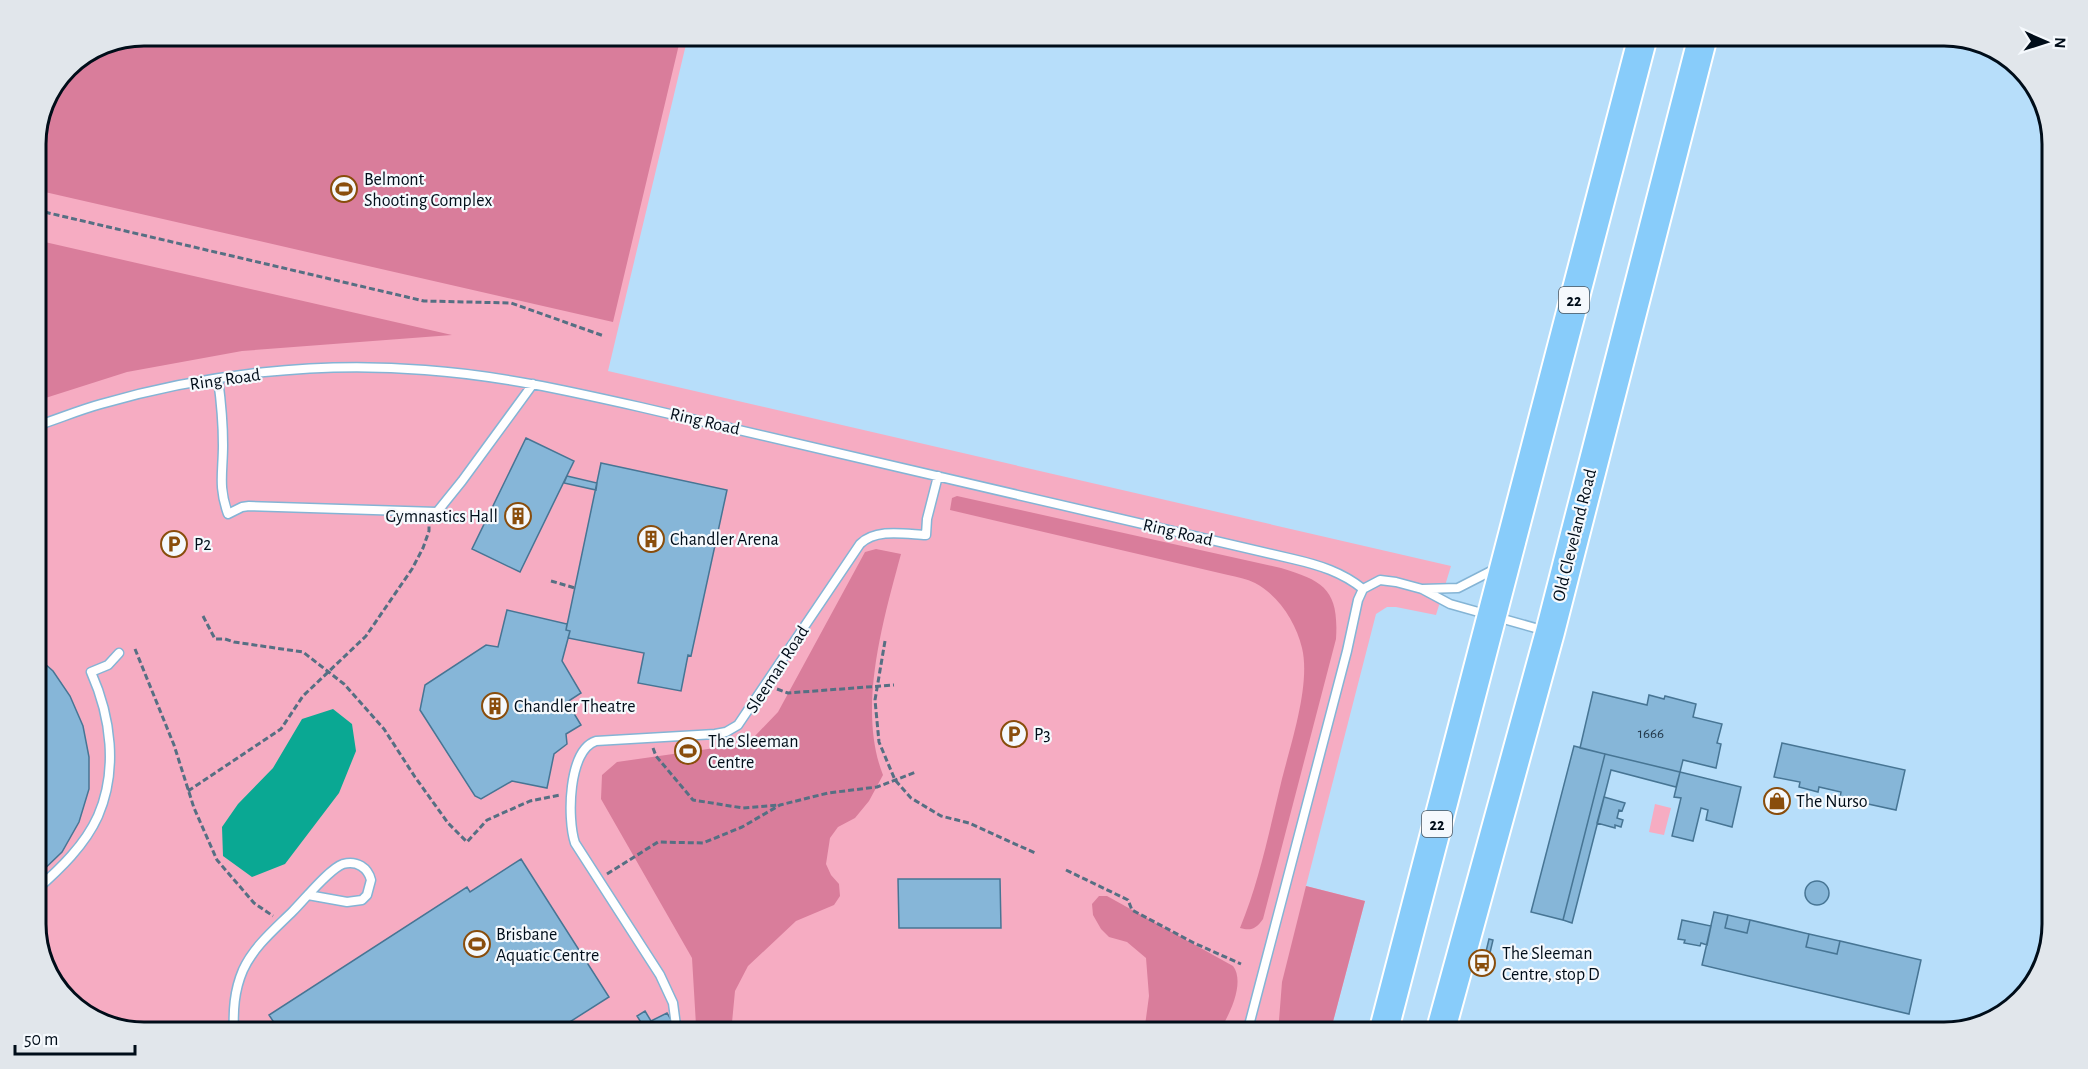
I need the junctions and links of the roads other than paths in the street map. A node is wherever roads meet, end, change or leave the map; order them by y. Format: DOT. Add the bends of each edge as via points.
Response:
graph roads {
  1 [pos="1640,46"];
  2 [pos="1700,46"];
  3 [pos="218,379"];
  4 [pos="533,384"];
  5 [pos="47,422"];
  6 [pos="938,476"];
  7 [pos="1505,564"];
  8 [pos="1363,589"];
  9 [pos="1422,589"];
  10 [pos="1492,615"];
  11 [pos="1550,632"];
  12 [pos="119,653"];
  13 [pos="47,880"];
  14 [pos="308,895"];
  15 [pos="234,1022"];
  16 [pos="676,1022"];
  17 [pos="1250,1022"];
  18 [pos="1386,1022"];
  19 [pos="1443,1022"];
  1 -- 7 [label="highway, 22"];
  2 -- 11 [label="highway, Old Cleveland Road"];
  3 -- 4 [label="lane, Ring Road" via="295,370 376,368 452,372"];
  3 -- 4 [label="lane" via="223,428 220,478 228,514 249,506 436,512"];
  3 -- 5 [label="lane, Ring Road" via="99,404"];
  4 -- 6 [label="lane, Ring Road"];
  6 -- 8 [label="lane, Ring Road" via="1324,566"];
  6 -- 16 [label="lane, Sleeman Road" via="926,535 881,534 860,544 738,724 726,732 596,741 586,746 579,758 569,810 572,834 667,989"];
  7 -- 9 [label="lane" via="1458,588"];
  7 -- 10 [label="highway, 22"];
  8 -- 9 [label="lane" via="1380,580"];
  8 -- 17 [label="lane"];
  9 -- 10 [label="lane" via="1450,604"];
  10 -- 11 [label="lane"];
  10 -- 18 [label="highway, 22"];
  11 -- 19 [label="highway, Old Cleveland Road"];
  12 -- 13 [label="lane" via="108,665 91,672 107,716 109,734 110,768 98,817 84,841"];
  14 -- 14 [label="lane" via="347,863 362,866 372,880 367,895 355,902"];
  14 -- 15 [label="lane" via="258,946 244,969 234,1000"];
}
